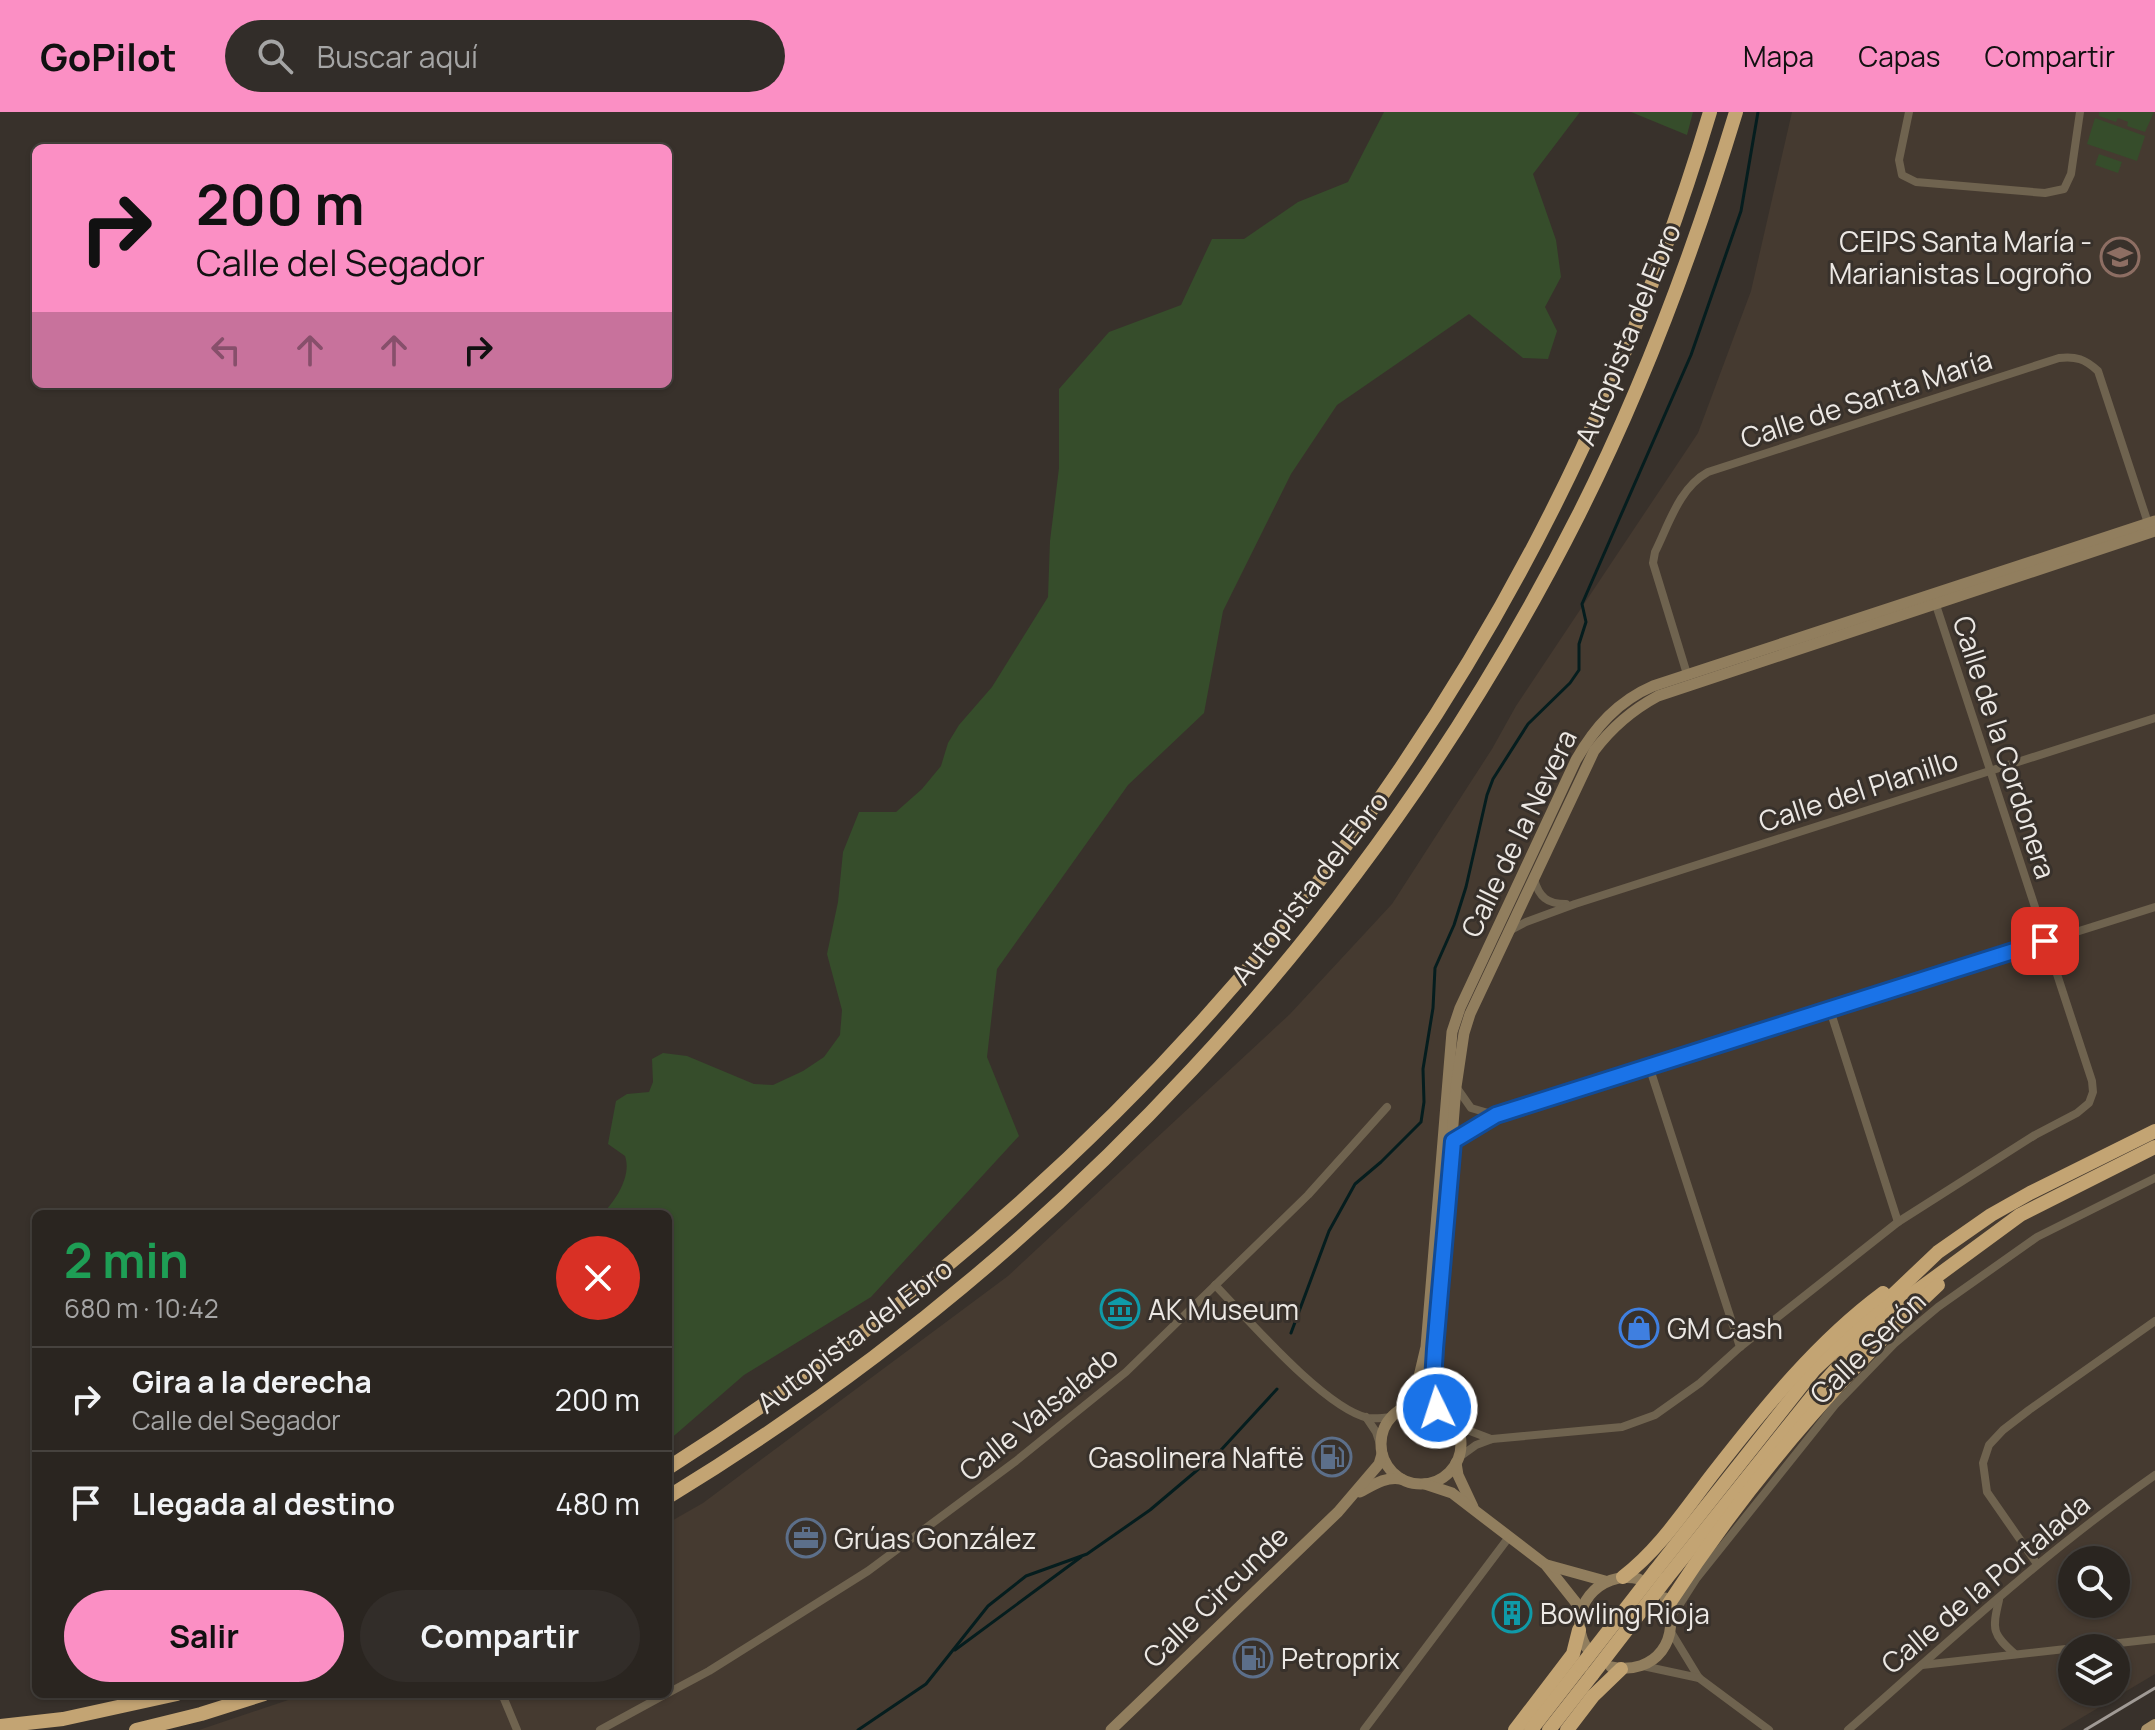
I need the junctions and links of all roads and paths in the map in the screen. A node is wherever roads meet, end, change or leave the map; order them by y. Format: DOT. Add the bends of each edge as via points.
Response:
graph roads {
  1 [pos="1710,112"];
  2 [pos="1736,112"];
  3 [pos="1909,112"];
  4 [pos="2080,112"];
  5 [pos="2153,525"];
  6 [pos="1936,605"];
  7 [pos="1687,674"];
  8 [pos="2155,718"];
  9 [pos="1990,771"];
  10 [pos="1534,878"];
  11 [pos="1575,904"];
  12 [pos="2155,907"];
  13 [pos="1509,932"];
  14 [pos="2045,941"];
  15 [pos="1830,1010"];
  16 [pos="1649,1066"];
  17 [pos="1456,1087"];
  18 [pos="1387,1107"];
  19 [pos="1496,1115"];
  20 [pos="2155,1131"];
  21 [pos="1453,1141"];
  22 [pos="2155,1147"];
  23 [pos="2155,1178"];
  24 [pos="1898,1222"];
  25 [pos="1993,1234"];
  26 [pos="1938,1252"];
  27 [pos="1215,1285"];
  28 [pos="2155,1321"];
  29 [pos="1740,1347"];
  30 [pos="1412,1406"];
  31 [pos="1437,1408"];
  32 [pos="1366,1417"];
  33 [pos="1392,1417"];
  34 [pos="1451,1419"];
  35 [pos="1492,1439"];
  36 [pos="1382,1450"];
  37 [pos="1457,1460"];
  38 [pos="672,1465"];
  39 [pos="2155,1475"];
  40 [pos="1401,1479"];
  41 [pos="1424,1484"];
  42 [pos="672,1494"];
  43 [pos="1352,1497"];
  44 [pos="1476,1511"];
  45 [pos="1509,1537"];
  46 [pos="2037,1564"];
  47 [pos="1546,1565"];
  48 [pos="1661,1575"];
  49 [pos="1623,1577"];
  50 [pos="1639,1579"];
  51 [pos="1605,1581"];
  52 [pos="1999,1599"];
  53 [pos="1668,1607"];
  54 [pos="1581,1609"];
  55 [pos="1579,1630"];
  56 [pos="1671,1632"];
  57 [pos="2155,1639"];
  58 [pos="1586,1647"];
  59 [pos="2015,1654"];
  60 [pos="1922,1665"];
  61 [pos="1643,1666"];
  62 [pos="1616,1668"];
  63 [pos="1586,1670"];
  64 [pos="1699,1678"];
  65 [pos="672,1691"];
  66 [pos="159,1698"];
  67 [pos="251,1698"];
  68 [pos="504,1698"];
  69 [pos="660,1698"];
  70 [pos="2155,1725"];
  71 [pos="0,1726"];
  72 [pos="1850,1728"];
  73 [pos="136,1730"];
  74 [pos="517,1730"];
  75 [pos="600,1730"];
  76 [pos="1111,1730"];
  77 [pos="1364,1730"];
  78 [pos="1515,1730"];
  79 [pos="1531,1730"];
  80 [pos="1549,1730"];
  81 [pos="1567,1730"];
  82 [pos="1769,1730"];
  83 [pos="1842,1730"];
  84 [pos="2147,1730"];
  1 -- 38 [label="highway, Autopista del Ebro" via="1642,310 1552,511 1445,701 1320,881 1178,1049 1021,1203 852,1342"];
  2 -- 42 [label="highway, Autopista del Ebro" via="1668,313 1580,512 1474,701 1351,882 1236,1023 1057,1205 867,1361"];
  3 -- 4 [label="street" via="1899,160 1902,175 1916,182 2049,193 2064,189 2071,174"];
  5 -- 6 [label="main road, Calle de la Nevera"];
  5 -- 7 [label="main road, Calle de la Nevera"];
  5 -- 7 [label="street, Calle de Santa María" via="2098,371 2082,359 2059,358 1696,479 1683,495 1653,563"];
  6 -- 9 [label="street, Calle de la Cordonera"];
  6 -- 10 [label="main road, Calle de la Nevera" via="1639,706 1594,751"];
  7 -- 30 [label="main road, Calle de la Nevera" via="1627,701 1587,742 1460,1008 1452,1032 1426,1347"];
  8 -- 9 [label="street, Calle del Planillo"];
  9 -- 11 [label="street, Calle del Planillo"];
  9 -- 14 [label="street, Calle de la Cordonera"];
  10 -- 11 [label="street" via="1548,902"];
  10 -- 13 [label="main road, Calle de la Nevera"];
  11 -- 13 [label="street, Calle del Planillo"];
  12 -- 14 [label="street"];
  13 -- 17 [label="main road, Calle de la Nevera" via="1470,1014"];
  14 -- 15 [label="street"];
  14 -- 24 [label="street, Calle de la Cordonera" via="2092,1081 2089,1103"];
  15 -- 16 [label="street"];
  15 -- 24 [label="street"];
  16 -- 19 [label="street"];
  16 -- 29 [label="street"];
  17 -- 19 [label="street" via="1471,1108"];
  17 -- 21 [label="main road, Calle de la Nevera"];
  18 -- 27 [label="street, Calle Valsalado" via="1308,1195"];
  19 -- 21 [label="street"];
  20 -- 26 [label="highway" via="2030,1193"];
  21 -- 31 [label="main road, Calle de la Nevera" via="1433,1381"];
  22 -- 25 [label="highway"];
  23 -- 53 [label="street, Calle Serón" via="2037,1237 1894,1344 1835,1405"];
  24 -- 29 [label="street, Calle de la Cordonera"];
  25 -- 48 [label="highway" via="1864,1338"];
  25 -- 53 [label="highway" via="1844,1378 1755,1485"];
  26 -- 48 [label="highway" via="1814,1370"];
  26 -- 49 [label="highway" via="1823,1342 1645,1561"];
  27 -- 32 [label="street" via="1311,1382"];
  27 -- 65 [label="street, Calle Valsalado" via="1126,1372 1014,1463 868,1571"];
  28 -- 46 [label="street" via="2029,1410 1989,1445 1983,1463 1987,1492"];
  29 -- 35 [label="street, Calle de la Cordonera" via="1671,1404 1639,1422 1599,1431"];
  30 -- 31 [label="main road"];
  30 -- 33 [label="main road"];
  31 -- 34 [label="main road"];
  32 -- 33 [label="street"];
  32 -- 36 [label="street"];
  33 -- 36 [label="main road"];
  34 -- 35 [label="street, Calle de la Cordonera"];
  34 -- 37 [label="main road" via="1461,1439"];
  35 -- 37 [label="street, Calle de la Cordonera"];
  36 -- 40 [label="main road" via="1392,1473"];
  36 -- 43 [label="main road, Calle Circunde" via="1379,1464"];
  37 -- 41 [label="main road" via="1445,1476"];
  37 -- 44 [label="main road" via="1458,1475"];
  39 -- 46 [label="street, Calle de la Portalada"];
  40 -- 41 [label="main road"];
  40 -- 43 [label="main road, Calle Circunde" via="1380,1481"];
  41 -- 44 [label="main road" via="1452,1493"];
  43 -- 76 [label="main road, Calle Circunde"];
  44 -- 45 [label="main road"];
  45 -- 47 [label="main road"];
  45 -- 77 [label="street"];
  46 -- 52 [label="street, Calle de la Portalada"];
  47 -- 51 [label="main road"];
  47 -- 54 [label="main road"];
  48 -- 63 [label="highway, bridge"];
  49 -- 50 [label="main road"];
  49 -- 51 [label="main road"];
  51 -- 54 [label="main road"];
  52 -- 59 [label="street" via="1994,1631"];
  52 -- 60 [label="street, Calle de la Portalada"];
  53 -- 56 [label="main road"];
  54 -- 55 [label="main road"];
  55 -- 58 [label="main road"];
  55 -- 78 [label="highway" via="1573,1654"];
  56 -- 61 [label="main road" via="1656,1658"];
  56 -- 64 [label="street"];
  57 -- 59 [label="street"];
  59 -- 60 [label="street"];
  60 -- 72 [label="street, Calle de la Portalada"];
  61 -- 62 [label="main road"];
  61 -- 64 [label="street"];
  62 -- 81 [label="highway"];
  63 -- 79 [label="highway"];
  63 -- 80 [label="highway"];
  64 -- 82 [label="street"];
  66 -- 71 [label="highway" via="63,1719"];
  67 -- 73 [label="highway"];
  68 -- 74 [label="street"];
  69 -- 75 [label="street, Calle Valsalado"];
  70 -- 84 [label="main road"];
  72 -- 83 [label="street"];
}
